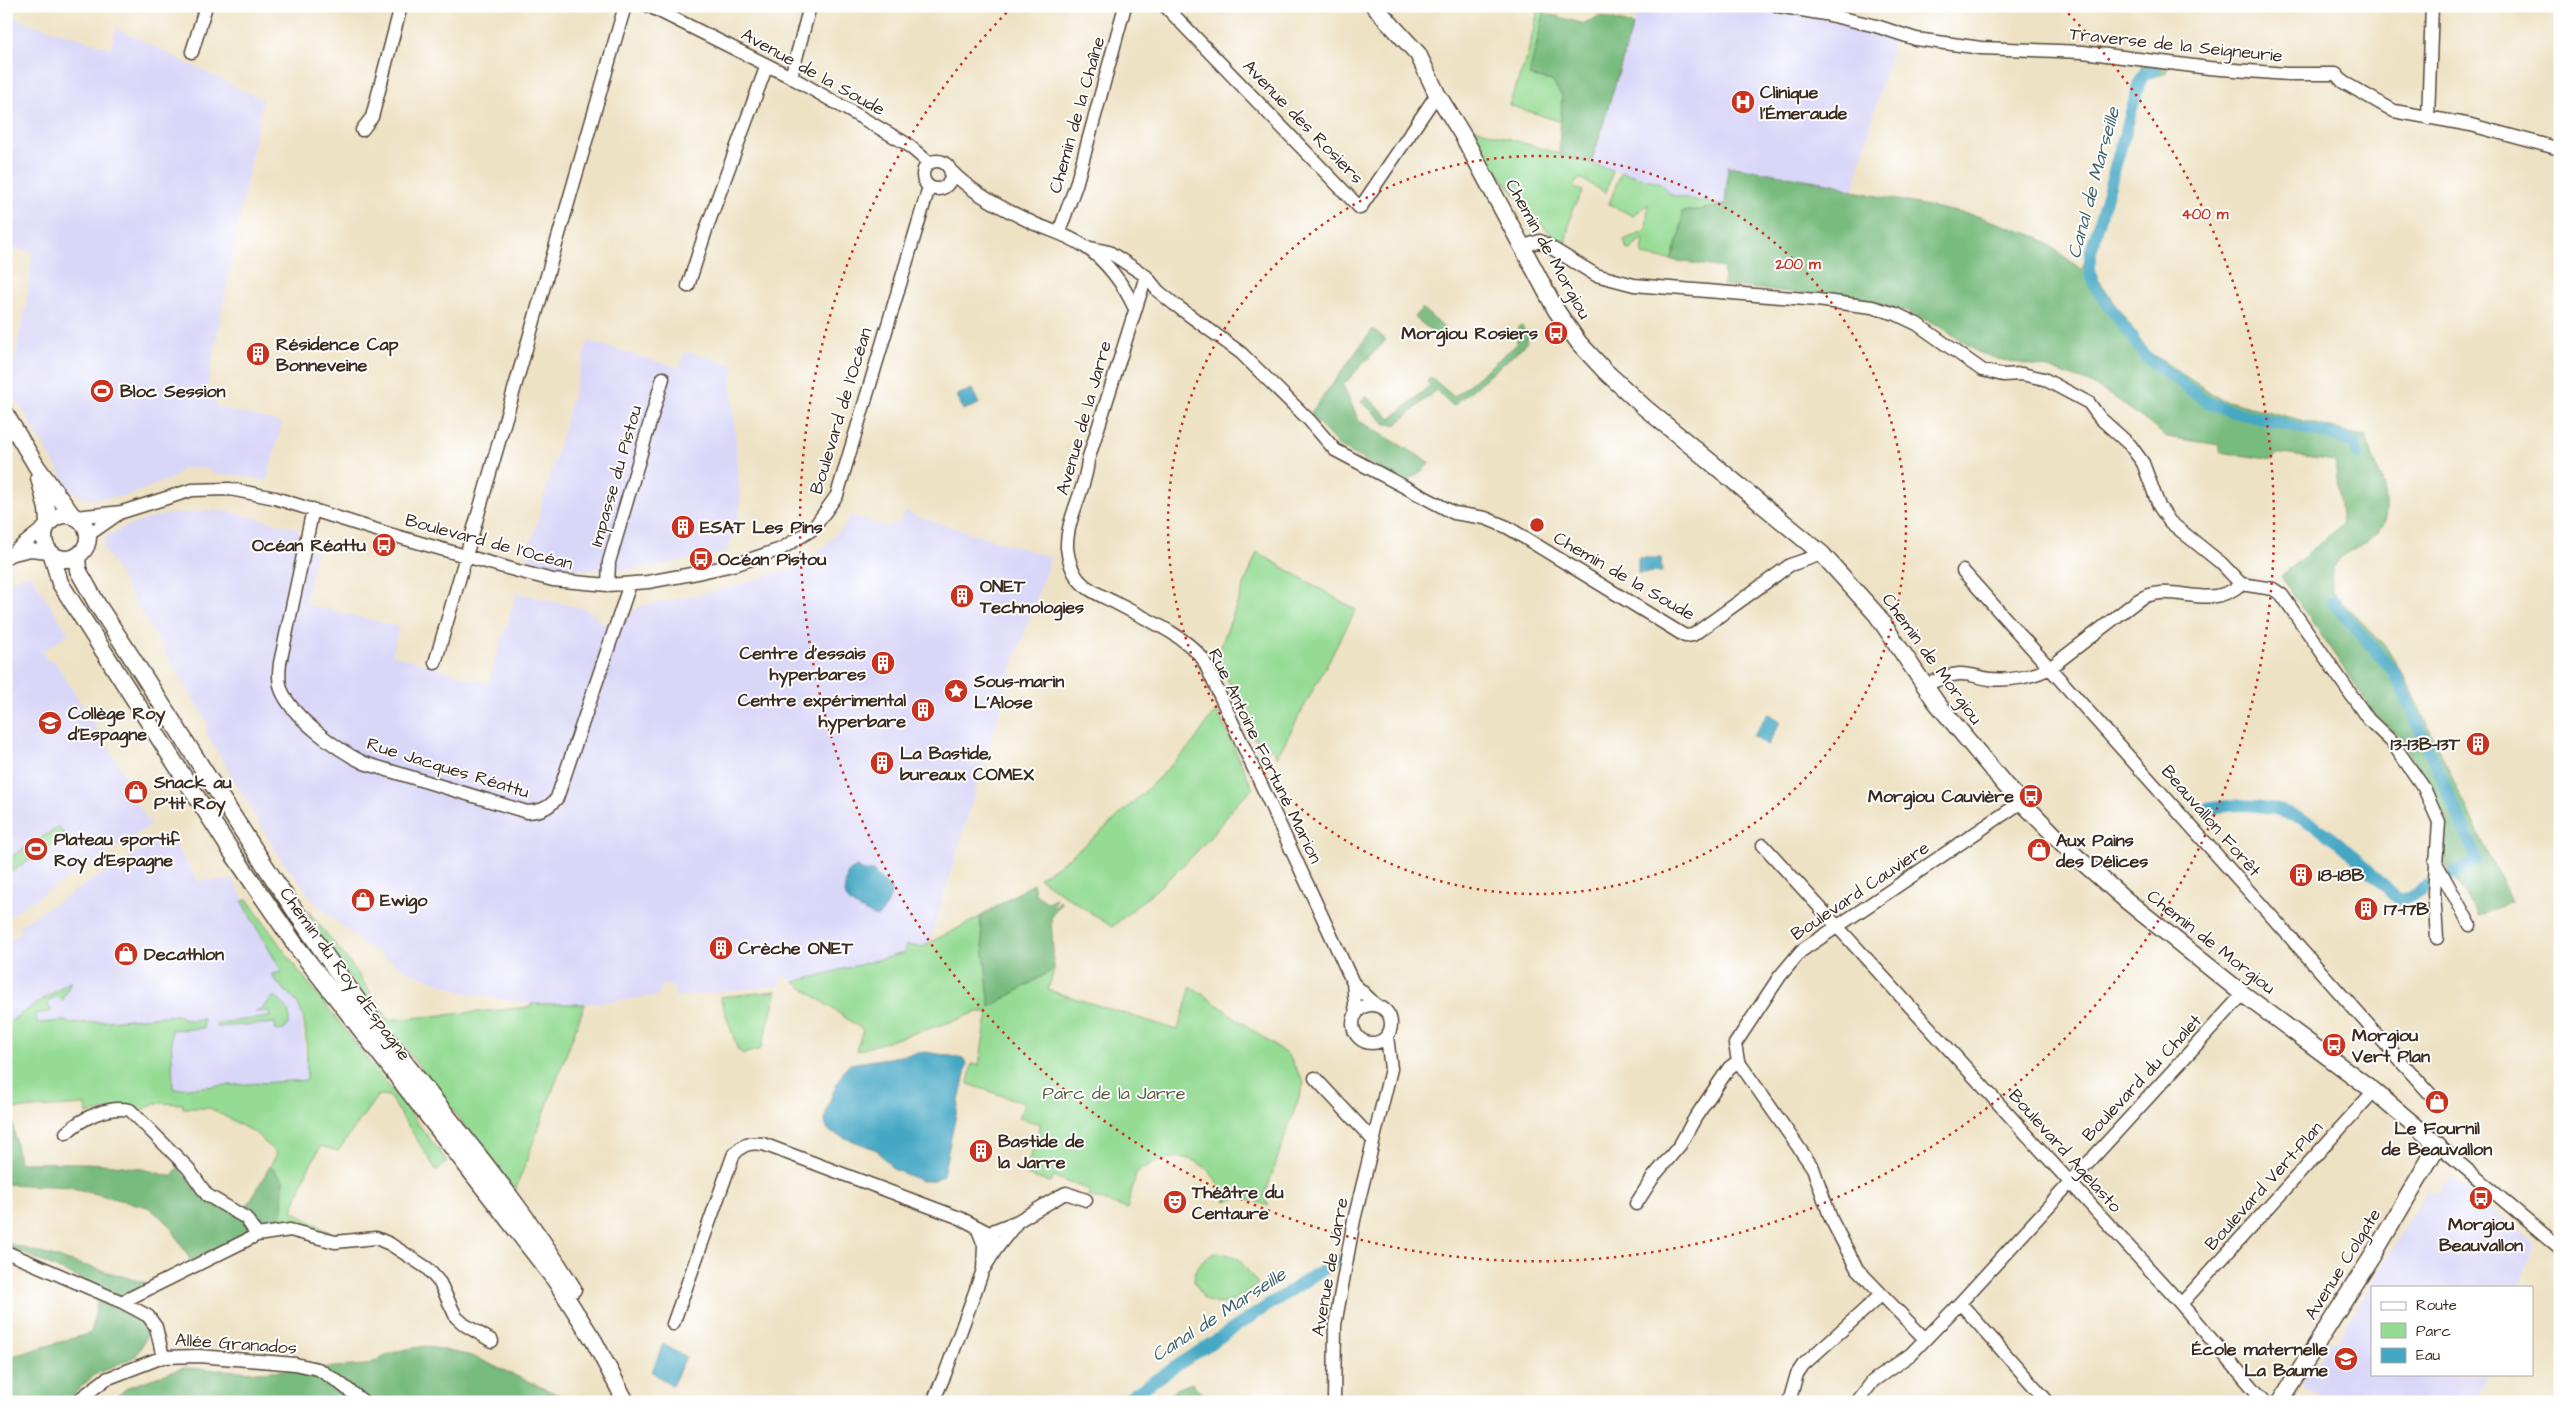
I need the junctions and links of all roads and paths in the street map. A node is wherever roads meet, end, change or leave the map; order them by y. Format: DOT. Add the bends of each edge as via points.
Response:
graph roads {
  1 [pos="206,6"];
  2 [pos="401,6"];
  3 [pos="625,6"];
  4 [pos="649,6"];
  5 [pos="810,6"];
  6 [pos="1125,6"];
  7 [pos="1165,6"];
  8 [pos="1374,6"];
  9 [pos="1778,6"];
  10 [pos="2432,6"];
  11 [pos="192,52"];
  12 [pos="767,65"];
  13 [pos="791,78"];
  14 [pos="1437,94"];
  15 [pos="2428,118"];
  16 [pos="362,130"];
  17 [pos="2560,149"];
  18 [pos="929,163"];
  19 [pos="951,171"];
  20 [pos="947,185"];
  21 [pos="964,185"];
  22 [pos="929,187"];
  23 [pos="1059,232"];
  24 [pos="1086,247"];
  25 [pos="1521,247"];
  26 [pos="1146,276"];
  27 [pos="688,286"];
  28 [pos="1134,307"];
  29 [pos="663,378"];
  30 [pos="6,415"];
  31 [pos="37,467"];
  32 [pos="313,509"];
  33 [pos="122,512"];
  34 [pos="74,516"];
  35 [pos="47,524"];
  36 [pos="88,534"];
  37 [pos="50,554"];
  38 [pos="1822,554"];
  39 [pos="464,555"];
  40 [pos="77,556"];
  41 [pos="8,557"];
  42 [pos="1074,571"];
  43 [pos="1964,571"];
  44 [pos="630,584"];
  45 [pos="2241,584"];
  46 [pos="608,585"];
  47 [pos="435,663"];
  48 [pos="2051,667"];
  49 [pos="1926,686"];
  50 [pos="2020,803"];
  51 [pos="1762,845"];
  52 [pos="2435,860"];
  53 [pos="296,912"];
  54 [pos="280,921"];
  55 [pos="2470,925"];
  56 [pos="1837,926"];
  57 [pos="2437,938"];
  58 [pos="1353,983"];
  59 [pos="2243,994"];
  60 [pos="1377,1006"];
  61 [pos="1356,1014"];
  62 [pos="1381,1039"];
  63 [pos="1737,1060"];
  64 [pos="1315,1078"];
  65 [pos="2374,1091"];
  66 [pos="2431,1095"];
  67 [pos="66,1133"];
  68 [pos="1372,1139"];
  69 [pos="2438,1145"];
  70 [pos="2070,1182"];
  71 [pos="1086,1200"];
  72 [pos="1636,1204"];
  73 [pos="1018,1221"];
  74 [pos="977,1227"];
  75 [pos="990,1233"];
  76 [pos="257,1235"];
  77 [pos="990,1247"];
  78 [pos="2560,1248"];
  79 [pos="6,1252"];
  80 [pos="1882,1295"];
  81 [pos="122,1302"];
  82 [pos="1960,1303"];
  83 [pos="2180,1304"];
  84 [pos="673,1324"];
  85 [pos="1924,1340"];
  86 [pos="492,1341"];
  87 [pos="163,1357"];
  88 [pos="936,1399"];
  89 [pos="76,1402"];
  90 [pos="364,1402"];
  91 [pos="626,1402"];
  92 [pos="636,1402"];
  93 [pos="1334,1402"];
  94 [pos="1789,1402"];
  95 [pos="1857,1402"];
  96 [pos="2048,1402"];
  97 [pos="2265,1402"];
  98 [pos="2280,1402"];
  1 -- 11 [label="street"];
  2 -- 16 [label="street" via="372,116"];
  3 -- 39 [label="street"];
  4 -- 12 [label="street, Avenue de la Soude"];
  5 -- 13 [label="street"];
  6 -- 23 [label="street, Chemin de la Chaîne" via="1076,185"];
  7 -- 14 [label="street, Avenue des Rosiers" via="1360,208"];
  8 -- 14 [label="street, Chemin de Morgiou" via="1418,54"];
  9 -- 15 [label="street, Traverse de la Seigneurie" via="1876,26 1916,39 1981,48 2083,52 2287,74 2336,74 2343,82 2394,111"];
  10 -- 15 [label="street"];
  12 -- 13 [label="street, Avenue de la Soude"];
  12 -- 27 [label="street"];
  13 -- 18 [label="street, Avenue de la Soude" via="913,147"];
  14 -- 25 [label="street, Chemin de Morgiou" via="1462,134"];
  15 -- 17 [label="street, Traverse de la Seigneurie" via="2472,125"];
  18 -- 19 [label="street" via="943,162"];
  18 -- 22 [label="street" via="922,175"];
  19 -- 20 [label="street"];
  19 -- 21 [label="street"];
  20 -- 21 [label="street"];
  20 -- 22 [label="street" via="942,189"];
  21 -- 23 [label="street" via="1036,224"];
  22 -- 44 [label="street, Boulevard de l'Océan" via="837,495 824,515 813,529 781,548 737,564"];
  23 -- 24 [label="street"];
  24 -- 26 [label="street" via="1108,252"];
  24 -- 28 [label="street" via="1127,291"];
  25 -- 38 [label="street, Chemin de Morgiou" via="1558,313 1579,343 1606,372"];
  25 -- 45 [label="street" via="1540,241 1596,276 1634,285 1872,307 1917,324 1982,370 2044,379 2089,403 2100,418 2130,445 2143,463 2163,514"];
  26 -- 28 [label="street, Avenue de la Jarre"];
  26 -- 38 [label="street, Chemin de la Soude" via="1158,291 1241,353 1335,450 1454,513 1485,518 1507,527 1685,636 1693,635 1790,564"];
  28 -- 42 [label="street, Avenue de la Jarre" via="1068,531 1068,557"];
  29 -- 46 [label="street, Impasse du Pistou" via="609,562"];
  30 -- 31 [label="street"];
  31 -- 34 [label="street"];
  31 -- 35 [label="street" via="47,509"];
  32 -- 33 [label="street, Boulevard de l'Océan" via="230,489 192,490"];
  32 -- 39 [label="street, Boulevard de l'Océan"];
  32 -- 44 [label="street, Rue Jacques Réattu" via="280,663 278,678 285,698 303,719 345,754 364,763 527,812 542,811 557,798"];
  33 -- 34 [label="street, Boulevard de l'Océan"];
  33 -- 36 [label="street, Boulevard de l'Océan"];
  34 -- 35 [label="street" via="59,515"];
  34 -- 36 [label="street" via="82,521"];
  35 -- 37 [label="street" via="43,539"];
  35 -- 41 [label="street"];
  36 -- 40 [label="street" via="86,547"];
  37 -- 40 [label="street" via="65,560"];
  37 -- 41 [label="street" via="30,550"];
  37 -- 54 [label="street, Chemin du Roy d'Espagne" via="60,583 233,854"];
  38 -- 49 [label="street, Chemin de Morgiou" via="1877,615"];
  39 -- 46 [label="street, Boulevard de l'Océan" via="554,580"];
  39 -- 47 [label="street"];
  40 -- 53 [label="street, Chemin du Roy d'Espagne" via="78,570 97,604"];
  42 -- 58 [label="street, Rue Antoine Fortuné Marion" via="1079,580 1095,592 1171,634 1203,660"];
  43 -- 48 [label="street, Beauvallon Forêt"];
  44 -- 46 [label="street, Boulevard de l'Océan"];
  45 -- 48 [label="street" via="2230,594 2211,598 2151,593"];
  45 -- 52 [label="street" via="2273,589 2282,595 2368,719 2396,748 2424,788 2439,822"];
  48 -- 49 [label="street" via="2018,678 1991,679 1961,674"];
  48 -- 66 [label="street, Beauvallon Forêt"];
  49 -- 50 [label="street, Chemin de Morgiou"];
  50 -- 56 [label="street, Boulevard Cauviere"];
  50 -- 59 [label="street, Chemin de Morgiou" via="2127,901"];
  51 -- 56 [label="street, Boulevard Agelasto"];
  52 -- 55 [label="street"];
  52 -- 57 [label="street"];
  53 -- 54 [label="street" via="294,919"];
  53 -- 92 [label="street, Chemin du Roy d'Espagne" via="346,985 560,1268 612,1352"];
  54 -- 91 [label="street, Chemin du Roy d'Espagne" via="414,1101 555,1280 594,1341"];
  56 -- 63 [label="street, Boulevard Cauviere" via="1801,951 1780,976 1737,1039 1734,1051"];
  56 -- 70 [label="street, Boulevard Agelasto"];
  58 -- 60 [label="street, Rue Antoine Fortuné Marion"];
  58 -- 61 [label="street, Rue Antoine Fortuné Marion"];
  59 -- 65 [label="street, Chemin de Morgiou"];
  59 -- 70 [label="street, Boulevard du Chalet"];
  60 -- 61 [label="street" via="1365,1006"];
  60 -- 62 [label="street" via="1390,1017 1390,1030"];
  61 -- 62 [label="street" via="1356,1033 1368,1042"];
  62 -- 68 [label="street" via="1389,1052 1391,1069"];
  63 -- 72 [label="street"];
  63 -- 80 [label="street" via="1813,1168 1831,1219 1857,1269"];
  64 -- 68 [label="street"];
  65 -- 69 [label="street, Chemin de Morgiou"];
  65 -- 83 [label="street, Boulevard Vert-Plan"];
  67 -- 76 [label="street" via="101,1112 121,1108 130,1110 188,1168 207,1195 246,1218"];
  68 -- 93 [label="street, Avenue de Jarre" via="1335,1325"];
  69 -- 78 [label="street, Chemin de Morgiou"];
  69 -- 98 [label="street, Avenue Colgate"];
  70 -- 82 [label="street, Boulevard du Chalet"];
  70 -- 83 [label="street, Boulevard Agelasto"];
  71 -- 73 [label="street" via="1066,1193"];
  73 -- 75 [label="street"];
  73 -- 77 [label="street"];
  74 -- 75 [label="street"];
  74 -- 77 [label="street"];
  74 -- 84 [label="street" via="938,1208 763,1144 744,1145 733,1156"];
  75 -- 77 [label="street"];
  76 -- 81 [label="street"];
  76 -- 86 [label="street" via="290,1230 335,1242 376,1238 390,1244 427,1268 440,1283 456,1317"];
  77 -- 88 [label="street"];
  79 -- 81 [label="street"];
  80 -- 85 [label="street"];
  80 -- 94 [label="street" via="1803,1365"];
  81 -- 87 [label="street" via="148,1316 156,1327"];
  82 -- 85 [label="street, Boulevard du Chalet"];
  82 -- 96 [label="street"];
  83 -- 97 [label="street, Boulevard Agelasto"];
  85 -- 95 [label="street, Boulevard du Chalet" via="1911,1354 1873,1381"];
  87 -- 89 [label="street, Allée Granados" via="106,1379"];
  87 -- 90 [label="street, Allée Granados" via="209,1357 318,1369"];
}
